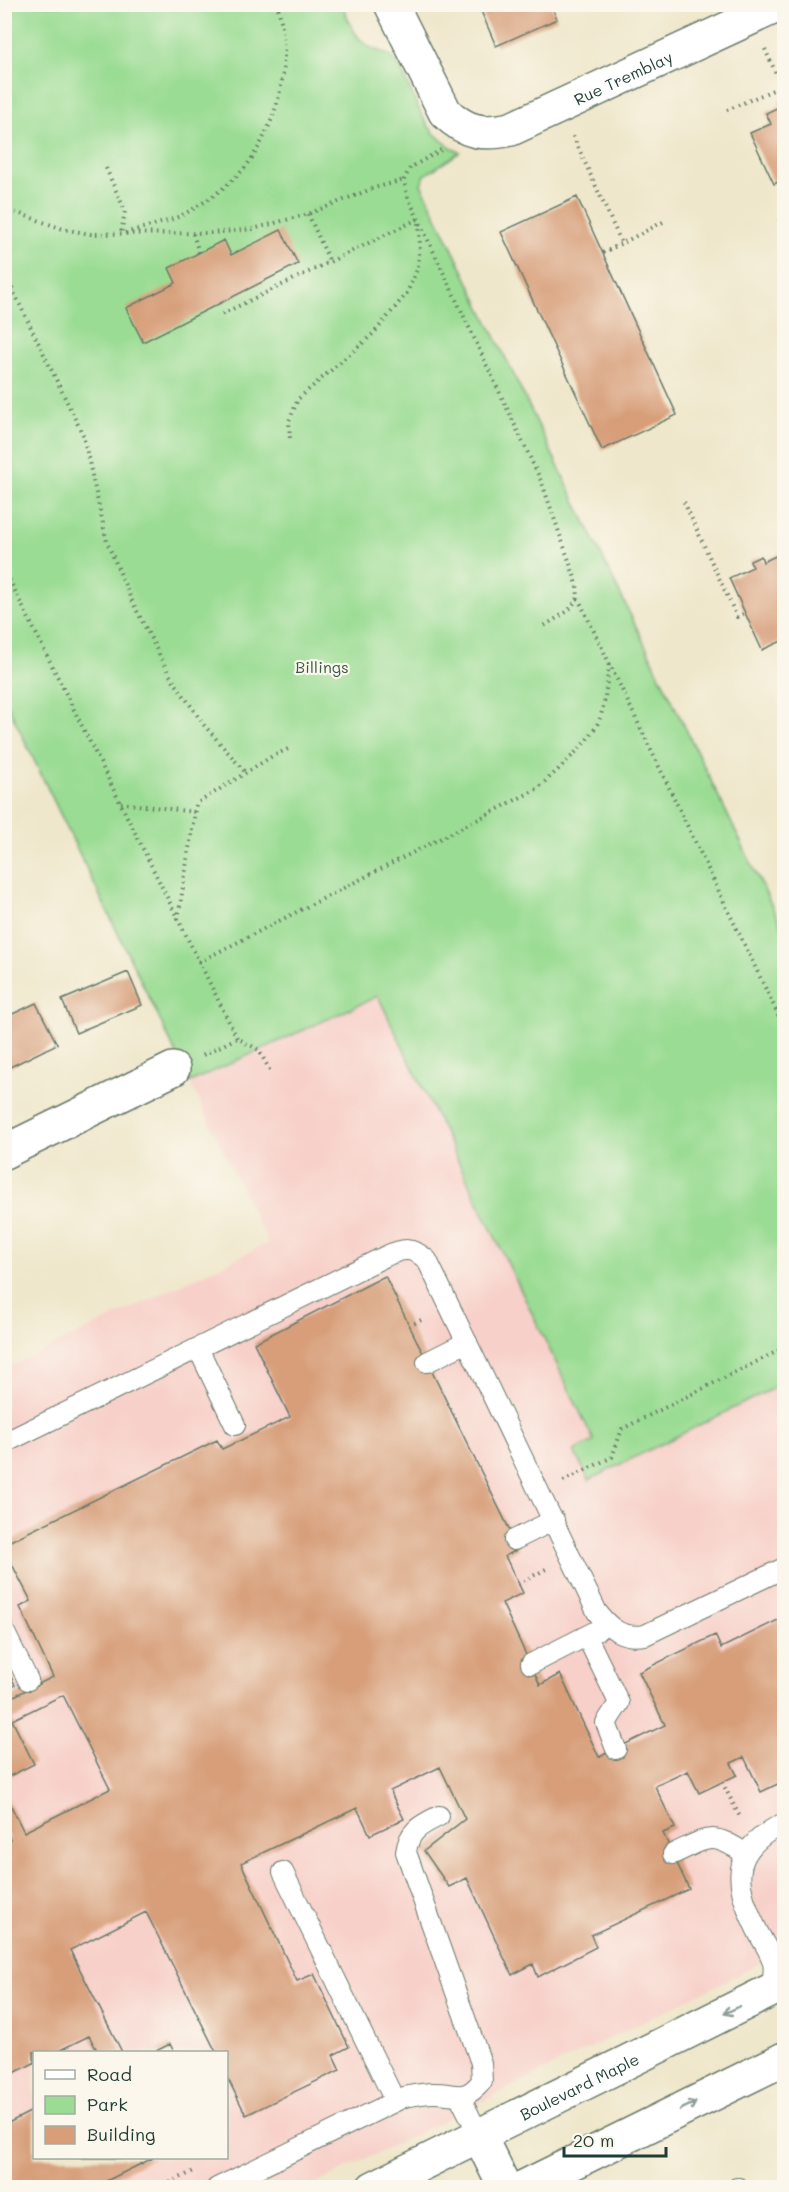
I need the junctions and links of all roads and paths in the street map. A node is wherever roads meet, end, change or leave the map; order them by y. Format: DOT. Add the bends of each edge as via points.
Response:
graph roads {
  1 [pos="277,4"];
  2 [pos="391,4"];
  3 [pos="781,4"];
  4 [pos="751,18"];
  5 [pos="782,86"];
  6 [pos="784,92"];
  7 [pos="559,106"];
  8 [pos="727,111"];
  9 [pos="456,136"];
  10 [pos="106,168"];
  11 [pos="404,180"];
  12 [pos="4,208"];
  13 [pos="308,214"];
  14 [pos="418,219"];
  15 [pos="784,219"];
  16 [pos="778,221"];
  17 [pos="663,222"];
  18 [pos="121,234"];
  19 [pos="193,234"];
  20 [pos="621,242"];
  21 [pos="199,253"];
  22 [pos="603,253"];
  23 [pos="330,262"];
  24 [pos="4,272"];
  25 [pos="222,314"];
  26 [pos="290,439"];
  27 [pos="684,502"];
  28 [pos="4,569"];
  29 [pos="578,598"];
  30 [pos="745,613"];
  31 [pos="544,626"];
  32 [pos="609,662"];
  33 [pos="288,749"];
  34 [pos="246,773"];
  35 [pos="120,803"];
  36 [pos="195,812"];
  37 [pos="178,920"];
  38 [pos="199,962"];
  39 [pos="784,1027"];
  40 [pos="237,1038"];
  41 [pos="185,1063"];
  42 [pos="270,1071"];
  43 [pos="4,1152"];
  44 [pos="435,1313"];
  45 [pos="409,1326"];
  46 [pos="467,1342"];
  47 [pos="784,1347"];
  48 [pos="198,1348"];
  49 [pos="427,1362"];
  50 [pos="235,1425"];
  51 [pos="4,1443"];
  52 [pos="584,1471"];
  53 [pos="554,1520"];
  54 [pos="514,1540"];
  55 [pos="550,1561"];
  56 [pos="784,1568"];
  57 [pos="518,1584"];
  58 [pos="607,1625"];
  59 [pos="4,1630"];
  60 [pos="587,1637"];
  61 [pos="531,1664"];
  62 [pos="28,1680"];
  63 [pos="616,1749"];
  64 [pos="722,1782"];
  65 [pos="733,1803"];
  66 [pos="439,1816"];
  67 [pos="784,1823"];
  68 [pos="673,1854"];
  69 [pos="746,1854"];
  70 [pos="283,1872"];
  71 [pos="780,1997"];
  72 [pos="784,2059"];
  73 [pos="460,2097"];
  74 [pos="395,2101"];
  75 [pos="479,2136"];
  76 [pos="205,2165"];
  77 [pos="159,2187"];
  78 [pos="217,2187"];
  79 [pos="373,2187"];
  80 [pos="505,2187"];
  81 [pos="522,2187"];
  1 -- 18 [label="path" via="285,43 284,81 268,128 249,163 218,192 184,214"];
  2 -- 9 [label="street"];
  3 -- 4 [label="street, Rue Tremblay"];
  4 -- 5 [label="path"];
  4 -- 7 [label="street, Rue Tremblay"];
  5 -- 6 [label="path"];
  5 -- 8 [label="path"];
  7 -- 9 [label="street, Rue Tremblay" via="503,130"];
  7 -- 20 [label="path"];
  9 -- 11 [label="path" via="410,168"];
  10 -- 18 [label="path" via="125,211"];
  11 -- 13 [label="path"];
  11 -- 14 [label="path"];
  12 -- 18 [label="path" via="63,229"];
  13 -- 19 [label="path" via="253,229"];
  13 -- 23 [label="path"];
  14 -- 23 [label="path"];
  14 -- 26 [label="path" via="418,267 407,293 374,333 298,399 289,422"];
  14 -- 29 [label="path" via="543,483 577,584"];
  15 -- 16 [label="path"];
  17 -- 20 [label="path"];
  18 -- 19 [label="path"];
  19 -- 21 [label="path"];
  20 -- 22 [label="path"];
  23 -- 25 [label="path"];
  24 -- 34 [label="path" via="83,435 107,542 131,599 169,674 204,725"];
  27 -- 30 [label="path" via="737,617"];
  28 -- 35 [label="path"];
  29 -- 31 [label="path" via="568,611"];
  29 -- 32 [label="path"];
  32 -- 38 [label="path" via="606,698 599,721 573,755 537,789"];
  32 -- 39 [label="path"];
  33 -- 34 [label="path"];
  34 -- 36 [label="path" via="196,804"];
  35 -- 36 [label="path"];
  35 -- 37 [label="path"];
  36 -- 37 [label="path"];
  37 -- 38 [label="path"];
  38 -- 40 [label="path"];
  40 -- 41 [label="path"];
  40 -- 42 [label="path" via="259,1050"];
  41 -- 43 [label="street"];
  44 -- 45 [label="path"];
  46 -- 48 [label="lane" via="427,1260 408,1250 386,1256"];
  46 -- 49 [label="lane"];
  46 -- 53 [label="lane"];
  47 -- 52 [label="path" via="622,1429 612,1457"];
  48 -- 50 [label="lane"];
  48 -- 51 [label="lane"];
  53 -- 54 [label="lane"];
  53 -- 58 [label="lane" via="597,1612"];
  55 -- 57 [label="path" via="547,1568"];
  56 -- 58 [label="lane" via="645,1635 620,1634"];
  58 -- 60 [label="lane"];
  59 -- 62 [label="lane"];
  60 -- 61 [label="lane"];
  60 -- 63 [label="lane" via="619,1703 606,1723"];
  64 -- 65 [label="path"];
  66 -- 73 [label="lane" via="412,1832 406,1852 483,2072 482,2081 474,2090"];
  67 -- 69 [label="lane" via="762,1835"];
  68 -- 69 [label="lane" via="710,1838 720,1839"];
  69 -- 71 [label="lane" via="741,1890 773,1963"];
  70 -- 74 [label="lane"];
  71 -- 75 [label="street, Boulevard Maple, one-way"];
  81 -- 72 [label="street, one-way"];
  73 -- 74 [label="lane" via="434,2093"];
  73 -- 75 [label="lane"];
  74 -- 78 [label="lane"];
  75 -- 79 [label="street, Boulevard Maple"];
  75 -- 80 [label="street"];
  76 -- 77 [label="path"];
}
